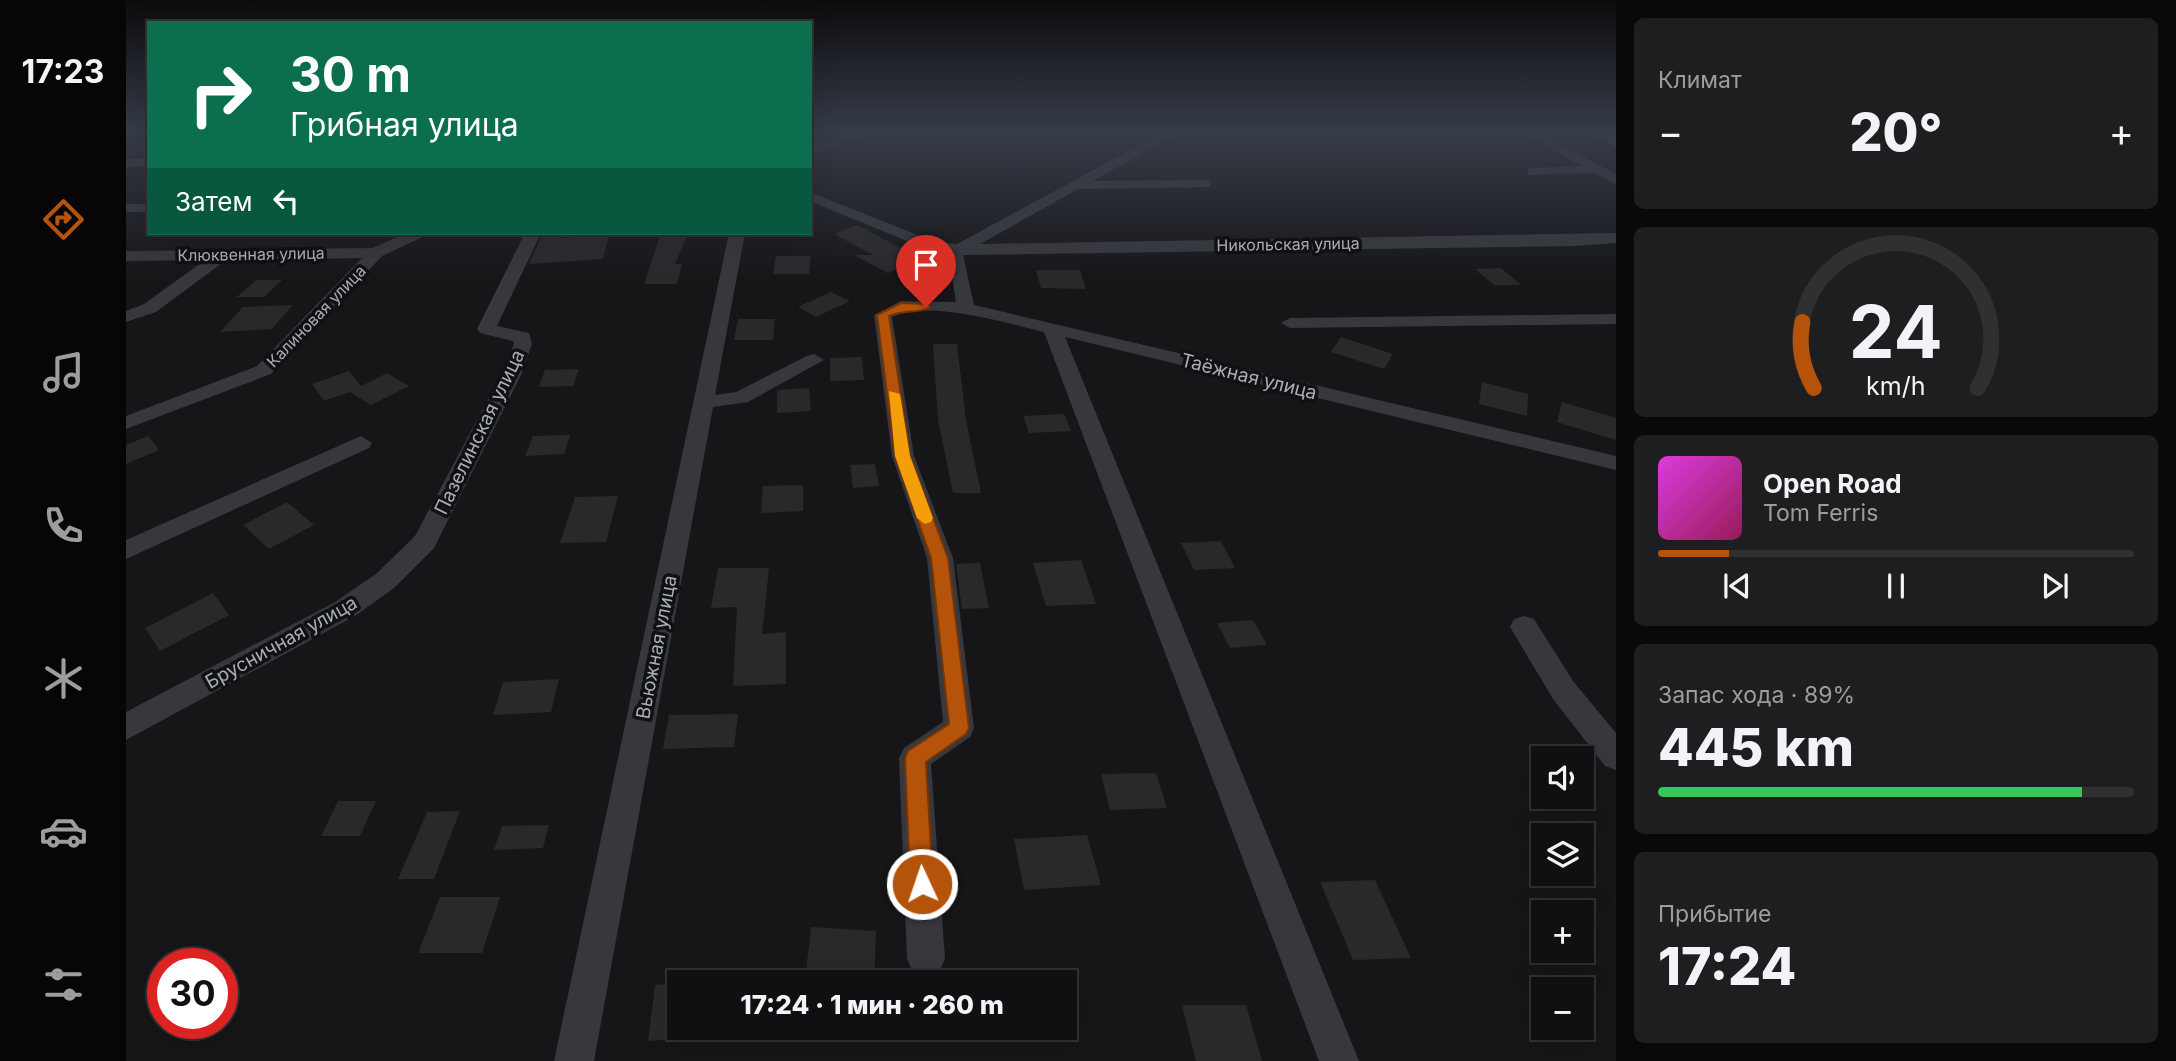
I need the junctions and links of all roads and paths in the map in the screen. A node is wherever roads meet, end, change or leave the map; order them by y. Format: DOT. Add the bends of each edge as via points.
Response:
graph roads {
  1 [pos="1081,181"];
  2 [pos="1206,184"];
  3 [pos="1073,185"];
  4 [pos="812,197"];
  5 [pos="126,208"];
  6 [pos="147,208"];
  7 [pos="532,235"];
  8 [pos="737,235"];
  9 [pos="398,236"];
  10 [pos="1616,237"];
  11 [pos="960,249"];
  12 [pos="376,253"];
  13 [pos="223,254"];
  14 [pos="126,256"];
  15 [pos="966,308"];
  16 [pos="126,317"];
  17 [pos="1616,319"];
  18 [pos="1290,323"];
  19 [pos="1051,326"];
  20 [pos="814,360"];
  21 [pos="705,402"];
  22 [pos="126,423"];
  23 [pos="361,443"];
  24 [pos="1616,463"];
  25 [pos="425,542"];
  26 [pos="126,550"];
  27 [pos="1524,626"];
  28 [pos="126,727"];
  29 [pos="1616,756"];
  30 [pos="926,959"];
  31 [pos="573,1061"];
  32 [pos="1339,1061"];
  1 -- 3 [label="street"];
  2 -- 3 [label="street"];
  3 -- 11 [label="street"];
  4 -- 11 [label="street, Никольская улица" via="932,246"];
  5 -- 6 [label="street"];
  7 -- 25 [label="street, Пазелинская улица" via="486,329 515,333 523,344"];
  8 -- 21 [label="street, Вьюжная улица"];
  9 -- 12 [label="street, Калиновая улица"];
  10 -- 11 [label="street, Никольская улица"];
  11 -- 15 [label="street" via="956,254"];
  12 -- 13 [label="street, Клюквенная улица"];
  12 -- 22 [label="street, Калиновая улица" via="264,370"];
  13 -- 14 [label="street, Клюквенная улица"];
  13 -- 16 [label="street" via="150,308"];
  15 -- 19 [label="street, Таёжная улица"];
  15 -- 30 [label="street, Таёжная улица" via="901,306 883,315 903,456 940,558 959,728 915,758"];
  17 -- 18 [label="street"];
  19 -- 24 [label="street, Таёжная улица"];
  19 -- 32 [label="street"];
  20 -- 21 [label="street" via="741,398"];
  21 -- 31 [label="street, Вьюжная улица"];
  23 -- 26 [label="street"];
  25 -- 28 [label="street, Брусничная улица" via="385,581 345,609"];
  27 -- 29 [label="street" via="1563,690"];
}
